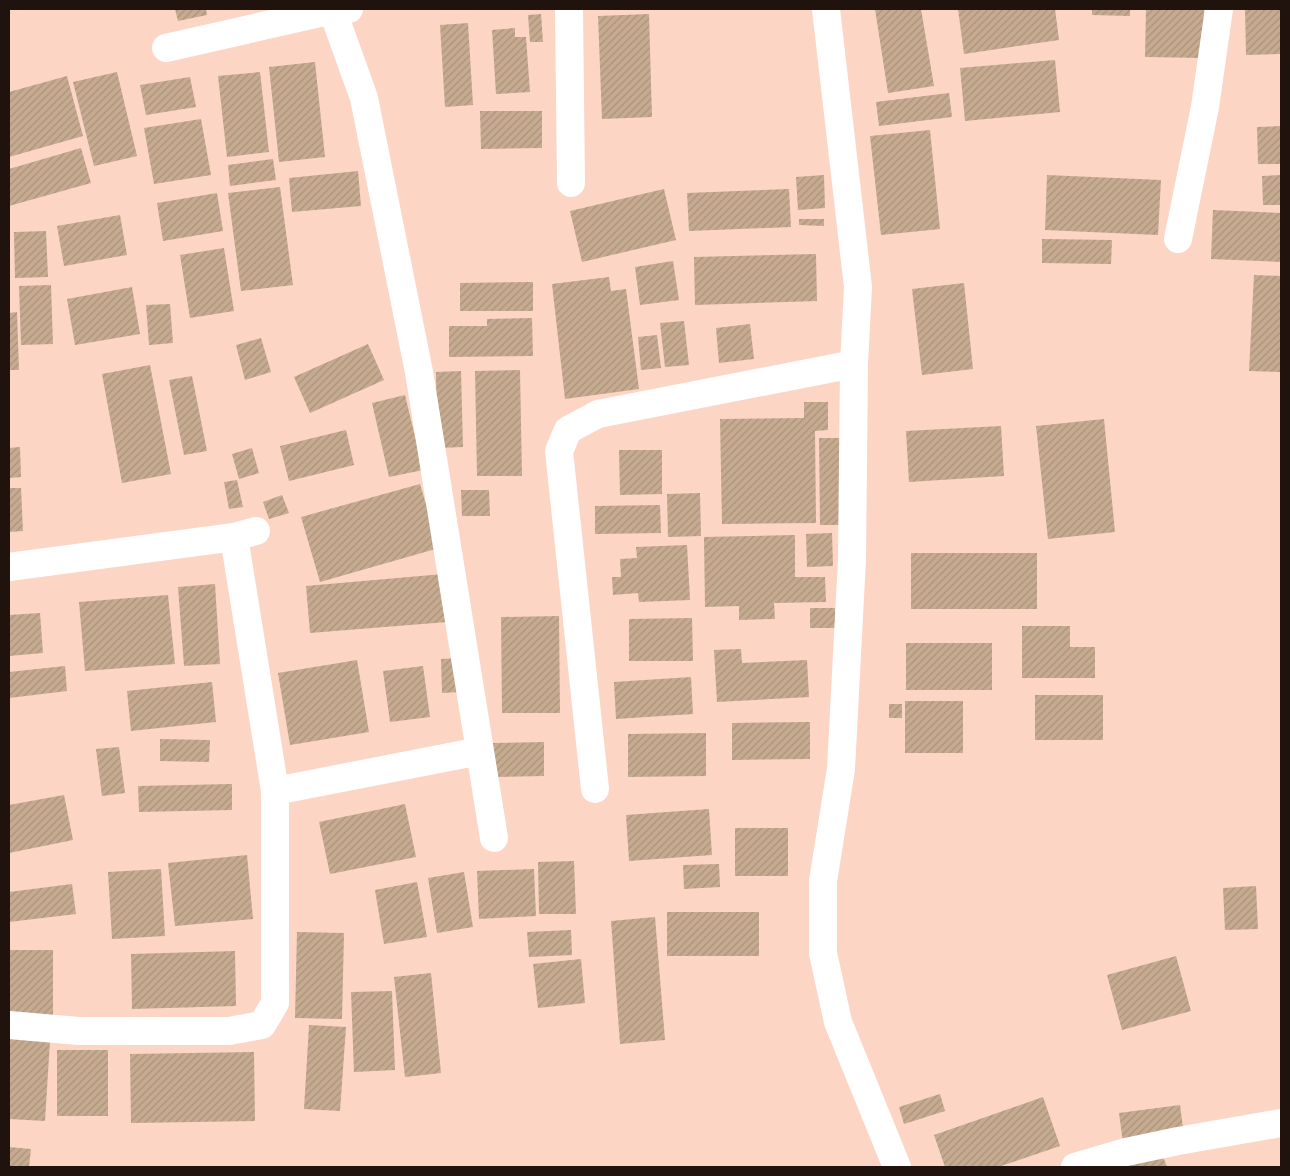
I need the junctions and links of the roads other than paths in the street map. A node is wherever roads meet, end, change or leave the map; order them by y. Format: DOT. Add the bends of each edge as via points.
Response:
graph roads {
  1 [pos="338,9"];
  2 [pos="570,9"];
  3 [pos="826,9"];
  4 [pos="1219,9"];
  5 [pos="166,48"];
  6 [pos="571,183"];
  7 [pos="1178,239"];
  8 [pos="854,364"];
  9 [pos="9,567"];
  10 [pos="480,751"];
  11 [pos="595,789"];
  12 [pos="275,791"];
  13 [pos="494,838"];
  14 [pos="9,1025"];
  15 [pos="1281,1123"];
  16 [pos="897,1167"];
  17 [pos="1076,1167"];
  1 -- 5 [label="street"];
  1 -- 10 [label="street" via="364,98 415,352"];
  2 -- 6 [label="street"];
  3 -- 8 [label="street" via="858,287"];
  4 -- 7 [label="street" via="1205,107"];
  8 -- 11 [label="street" via="598,414 568,430 559,451"];
  8 -- 16 [label="street" via="852,560 842,769 823,881 823,953 838,1022"];
  9 -- 12 [label="street" via="245,534"];
  10 -- 12 [label="street"];
  10 -- 13 [label="street"];
  12 -- 14 [label="street" via="275,1004 262,1025 229,1031 79,1031"];
  15 -- 17 [label="street" via="1126,1152"];
}
